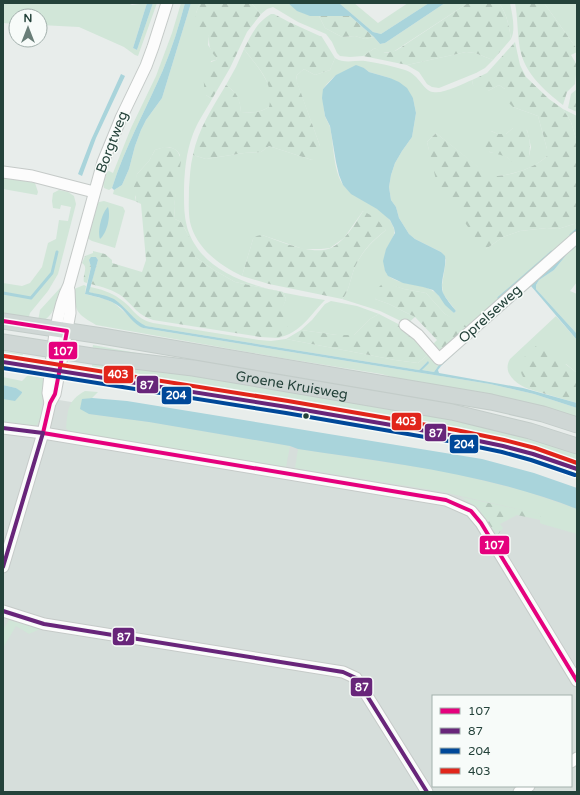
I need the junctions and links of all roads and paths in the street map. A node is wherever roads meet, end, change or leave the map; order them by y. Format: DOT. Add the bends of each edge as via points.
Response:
graph roads {
  1 [pos="167,3"];
  2 [pos="3,172"];
  3 [pos="94,192"];
  4 [pos="577,237"];
  5 [pos="3,321"];
  6 [pos="405,325"];
  7 [pos="62,330"];
  8 [pos="3,342"];
  9 [pos="58,351"];
  10 [pos="577,425"];
  11 [pos="3,428"];
  12 [pos="43,433"];
  13 [pos="577,446"];
  14 [pos="3,567"];
  15 [pos="3,611"];
  16 [pos="577,681"];
  17 [pos="427,792"];
  1 -- 3 [label="street, Borgtweg" via="153,47 103,162"];
  2 -- 3 [label="street" via="32,176"];
  3 -- 7 [label="street, Borgtweg" via="69,285 64,295"];
  4 -- 6 [label="street, Oprelseweg" via="440,359"];
  5 -- 7 [label="main road, Groene Kruisweg"];
  7 -- 9 [label="street, Borgtweg"];
  7 -- 10 [label="main road, Groene Kruisweg" via="491,402"];
  8 -- 9 [label="main road, Groene Kruisweg"];
  9 -- 12 [label="street, Borgtweg" via="55,394 50,402"];
  9 -- 13 [label="main road, Groene Kruisweg" via="193,368 452,412 486,419"];
  11 -- 12 [label="street"];
  12 -- 14 [label="street, Borgtweg"];
  12 -- 16 [label="street" via="446,500 472,511"];
  15 -- 17 [label="street" via="44,624 343,672 356,678"];
}
